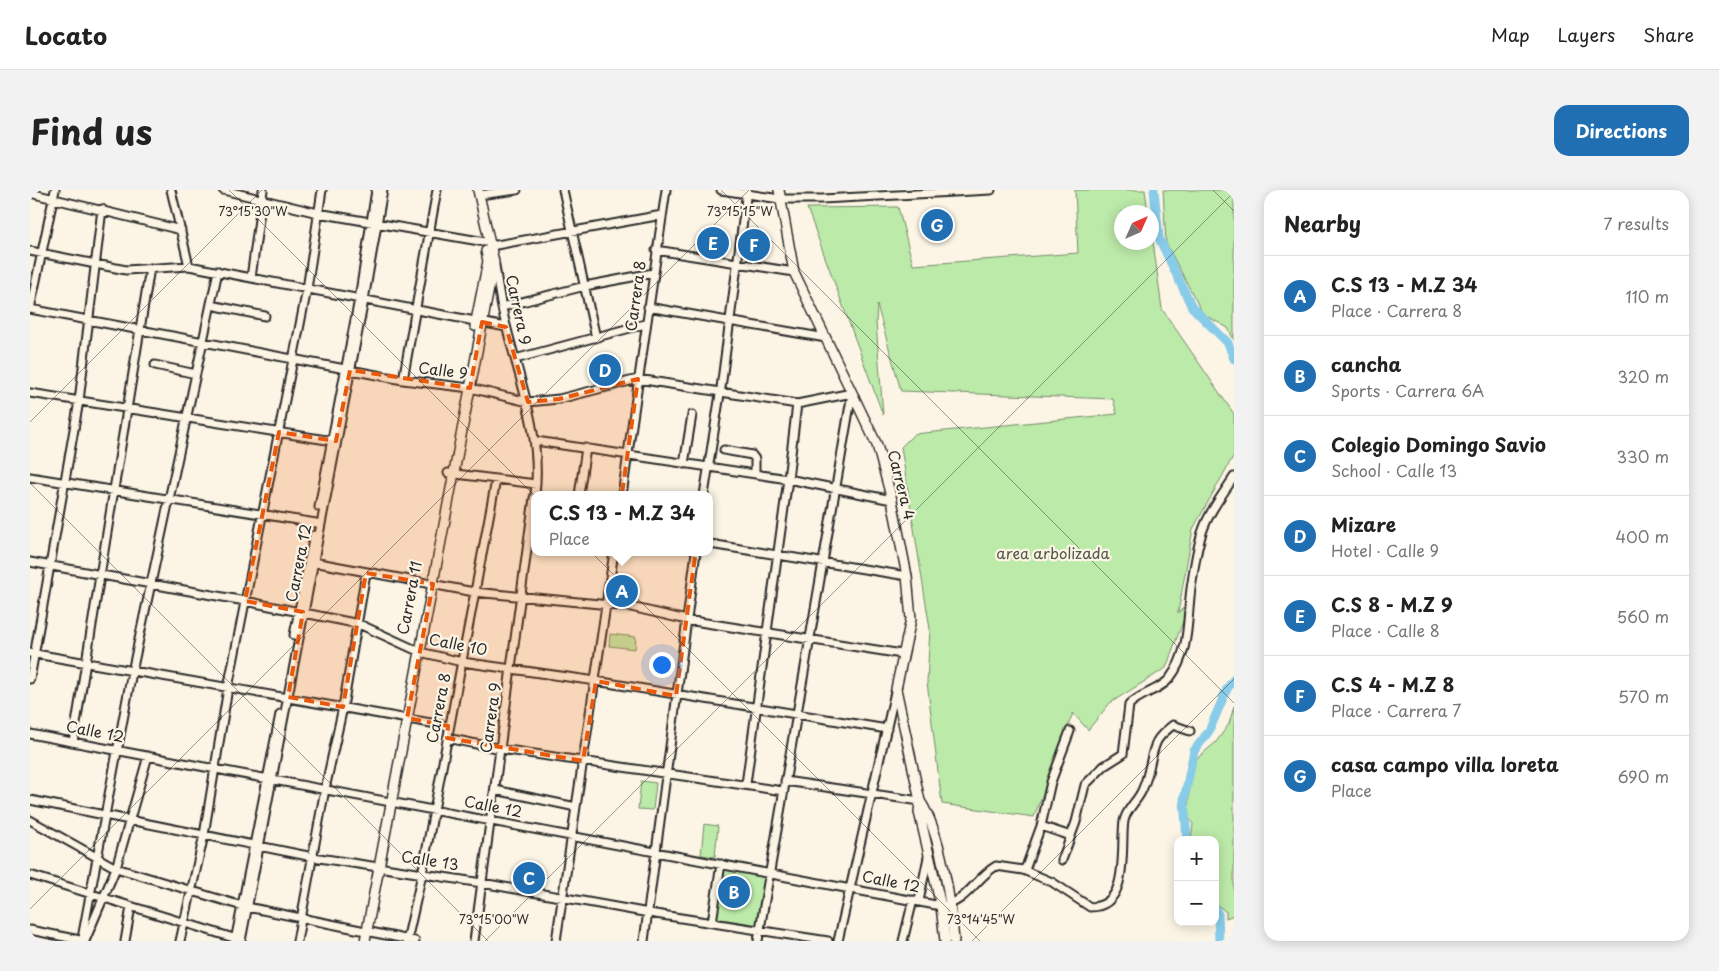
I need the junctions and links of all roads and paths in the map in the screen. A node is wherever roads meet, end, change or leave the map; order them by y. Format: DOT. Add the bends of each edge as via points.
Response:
graph roads {
  1 [pos="172,190"];
  2 [pos="223,190"];
  3 [pos="263,190"];
  4 [pos="322,190"];
  5 [pos="376,190"];
  6 [pos="383,190"];
  7 [pos="437,190"];
  8 [pos="517,190"];
  9 [pos="563,190"];
  10 [pos="666,190"];
  11 [pos="721,190"];
  12 [pos="991,190"];
  13 [pos="476,192"];
  14 [pos="746,192"];
  15 [pos="30,193"];
  16 [pos="54,194"];
  17 [pos="779,195"];
  18 [pos="261,199"];
  19 [pos="102,210"];
  20 [pos="318,213"];
  21 [pos="662,215"];
  22 [pos="374,224"];
  23 [pos="180,230"];
  24 [pos="573,232"];
  25 [pos="430,234"];
  26 [pos="488,244"];
  27 [pos="656,250"];
  28 [pos="30,251"];
  29 [pos="41,254"];
  30 [pos="737,261"];
  31 [pos="491,262"];
  32 [pos="96,265"];
  33 [pos="189,266"];
  34 [pos="150,268"];
  35 [pos="218,272"];
  36 [pos="794,272"];
  37 [pos="653,273"];
  38 [pos="251,278"];
  39 [pos="585,286"];
  40 [pos="307,289"];
  41 [pos="362,299"];
  42 [pos="211,305"];
  43 [pos="502,306"];
  44 [pos="648,307"];
  45 [pos="30,309"];
  46 [pos="415,310"];
  47 [pos="265,316"];
  48 [pos="90,321"];
  49 [pos="479,322"];
  50 [pos="730,322"];
  51 [pos="645,324"];
  52 [pos="506,327"];
  53 [pos="140,330"];
  54 [pos="596,338"];
  55 [pos="826,338"];
  56 [pos="203,342"];
  57 [pos="515,359"];
  58 [pos="293,360"];
  59 [pos="155,365"];
  60 [pos="347,370"];
  61 [pos="196,374"];
  62 [pos="638,379"];
  63 [pos="403,380"];
  64 [pos="467,388"];
  65 [pos="720,391"];
  66 [pos="30,393"];
  67 [pos="852,393"];
  68 [pos="79,401"];
  69 [pos="528,402"];
  70 [pos="797,404"];
  71 [pos="127,408"];
  72 [pos="692,415"];
  73 [pos="186,418"];
  74 [pos="279,432"];
  75 [pos="334,441"];
  76 [pos="536,441"];
  77 [pos="586,448"];
  78 [pos="724,450"];
  79 [pos="627,455"];
  80 [pos="684,464"];
  81 [pos="708,467"];
  82 [pos="451,474"];
  83 [pos="755,474"];
  84 [pos="30,477"];
  85 [pos="1234,477"];
  86 [pos="788,479"];
  87 [pos="496,480"];
  88 [pos="65,483"];
  89 [pos="536,484"];
  90 [pos="836,488"];
  91 [pos="535,491"];
  92 [pos="580,491"];
  93 [pos="622,491"];
  94 [pos="705,491"];
  95 [pos="113,492"];
  96 [pos="892,500"];
  97 [pos="168,501"];
  98 [pos="262,515"];
  99 [pos="316,523"];
  100 [pos="531,532"];
  101 [pos="713,544"];
  102 [pos="777,555"];
  103 [pos="613,556"];
  104 [pos="695,556"];
  105 [pos="311,561"];
  106 [pos="30,562"];
  107 [pos="823,562"];
  108 [pos="49,566"];
  109 [pos="366,573"];
  110 [pos="100,575"];
  111 [pos="906,576"];
  112 [pos="150,584"];
  113 [pos="430,584"];
  114 [pos="474,592"];
  115 [pos="522,597"];
  116 [pos="245,601"];
  117 [pos="606,604"];
  118 [pos="301,611"];
  119 [pos="687,620"];
  120 [pos="359,624"];
  121 [pos="766,633"];
  122 [pos="810,638"];
  123 [pos="417,650"];
  124 [pos="32,653"];
  125 [pos="902,654"];
  126 [pos="462,662"];
  127 [pos="87,664"];
  128 [pos="512,669"];
  129 [pos="132,672"];
  130 [pos="30,678"];
  131 [pos="596,681"];
  132 [pos="228,688"];
  133 [pos="896,689"];
  134 [pos="676,696"];
  135 [pos="286,697"];
  136 [pos="343,707"];
  137 [pos="756,708"];
  138 [pos="796,714"];
  139 [pos="404,717"];
  140 [pos="448,726"];
  141 [pos="887,729"];
  142 [pos="1070,731"];
  143 [pos="1190,731"];
  144 [pos="30,734"];
  145 [pos="446,738"];
  146 [pos="73,742"];
  147 [pos="500,748"];
  148 [pos="117,750"];
  149 [pos="148,756"];
  150 [pos="583,761"];
  151 [pos="216,769"];
  152 [pos="667,772"];
  153 [pos="270,779"];
  154 [pos="785,781"];
  155 [pos="746,784"];
  156 [pos="325,789"];
  157 [pos="495,790"];
  158 [pos="783,791"];
  159 [pos="872,794"];
  160 [pos="30,800"];
  161 [pos="920,801"];
  162 [pos="389,802"];
  163 [pos="576,807"];
  164 [pos="434,810"];
  165 [pos="105,816"];
  166 [pos="30,820"];
  167 [pos="128,820"];
  168 [pos="490,821"];
  169 [pos="1041,826"];
  170 [pos="204,835"];
  171 [pos="572,836"];
  172 [pos="1071,836"];
  173 [pos="258,846"];
  174 [pos="656,852"];
  175 [pos="930,852"];
  176 [pos="313,857"];
  177 [pos="97,858"];
  178 [pos="1062,860"];
  179 [pos="721,864"];
  180 [pos="377,866"];
  181 [pos="116,868"];
  182 [pos="1023,870"];
  183 [pos="769,873"];
  184 [pos="422,874"];
  185 [pos="30,875"];
  186 [pos="482,883"];
  187 [pos="850,888"];
  188 [pos="192,891"];
  189 [pos="90,894"];
  190 [pos="563,898"];
  191 [pos="104,899"];
  192 [pos="916,901"];
  193 [pos="946,905"];
  194 [pos="245,906"];
  195 [pos="131,907"];
  196 [pos="649,913"];
  197 [pos="301,919"];
  198 [pos="184,922"];
  199 [pos="712,922"];
  200 [pos="30,930"];
  201 [pos="760,930"];
  202 [pos="364,931"];
  203 [pos="86,940"];
  204 [pos="239,940"];
  205 [pos="410,940"];
  206 [pos="125,941"];
  207 [pos="180,941"];
  208 [pos="297,941"];
  209 [pos="360,941"];
  210 [pos="365,941"];
  211 [pos="474,941"];
  212 [pos="556,941"];
  213 [pos="644,941"];
  214 [pos="758,941"];
  215 [pos="828,941"];
  216 [pos="838,941"];
  217 [pos="903,941"];
  218 [pos="944,941"];
  219 [pos="954,941"];
  1 -- 23 [label="street"];
  2 -- 18 [label="street"];
  3 -- 18 [label="street"];
  4 -- 20 [label="street"];
  5 -- 22 [label="street, Carrera 12"];
  6 -- 22 [label="street, Carrera 12"];
  7 -- 25 [label="street"];
  8 -- 13 [label="street"];
  9 -- 24 [label="street"];
  10 -- 21 [label="street, Carrera 8"];
  11 -- 14 [label="street"];
  12 -- 17 [label="street" via="822,199"];
  13 -- 26 [label="main road, Carrera 9"];
  14 -- 17 [label="street"];
  14 -- 30 [label="street"];
  15 -- 16 [label="street"];
  16 -- 19 [label="street"];
  16 -- 29 [label="street"];
  17 -- 36 [label="main road, Carrera 4"];
  18 -- 20 [label="street"];
  18 -- 38 [label="street"];
  19 -- 23 [label="street"];
  19 -- 32 [label="street"];
  20 -- 22 [label="street"];
  20 -- 40 [label="street"];
  21 -- 24 [label="street"];
  21 -- 27 [label="street, Carrera 8"];
  22 -- 25 [label="street"];
  22 -- 41 [label="street, Carrera 12"];
  23 -- 33 [label="street"];
  24 -- 26 [label="street"];
  24 -- 39 [label="street"];
  25 -- 26 [label="street"];
  25 -- 46 [label="street"];
  26 -- 31 [label="main road, Carrera 9"];
  27 -- 30 [label="street"];
  27 -- 37 [label="street, Carrera 8"];
  28 -- 29 [label="street"];
  29 -- 32 [label="street"];
  29 -- 45 [label="street"];
  30 -- 36 [label="street"];
  30 -- 50 [label="street"];
  31 -- 43 [label="street, Carrera 9"];
  31 -- 49 [label="main road, Carrera 11"];
  32 -- 34 [label="street" via="126,270"];
  32 -- 48 [label="street"];
  33 -- 34 [label="street"];
  33 -- 35 [label="street"];
  34 -- 53 [label="street"];
  35 -- 38 [label="street"];
  35 -- 42 [label="street"];
  36 -- 55 [label="main road, Carrera 4"];
  37 -- 39 [label="street"];
  37 -- 44 [label="street, Carrera 8"];
  38 -- 40 [label="street"];
  39 -- 43 [label="street"];
  39 -- 54 [label="street"];
  40 -- 41 [label="street"];
  40 -- 58 [label="street"];
  41 -- 46 [label="street"];
  41 -- 60 [label="street, Carrera 12"];
  42 -- 47 [label="street"];
  42 -- 56 [label="street"];
  43 -- 52 [label="street, Carrera 9"];
  44 -- 50 [label="street"];
  44 -- 51 [label="street, Carrera 8"];
  45 -- 48 [label="street, Calle 9"];
  46 -- 49 [label="street"];
  46 -- 63 [label="street"];
  48 -- 53 [label="street, Calle 9"];
  48 -- 68 [label="street"];
  49 -- 52 [label="street"];
  49 -- 64 [label="main road, Carrera 11"];
  50 -- 55 [label="street"];
  50 -- 65 [label="street"];
  51 -- 54 [label="street"];
  51 -- 62 [label="street, Carrera 8"];
  52 -- 57 [label="street, Carrera 9"];
  53 -- 56 [label="street, Calle 9"];
  53 -- 71 [label="street"];
  54 -- 57 [label="street"];
  55 -- 67 [label="main road, Carrera 4"];
  56 -- 58 [label="street, Calle 9"];
  56 -- 61 [label="street"];
  57 -- 69 [label="street, Carrera 9"];
  58 -- 60 [label="street, Calle 9"];
  58 -- 74 [label="street"];
  59 -- 61 [label="street"];
  60 -- 63 [label="street, Calle 9"];
  60 -- 75 [label="street, Carrera 12"];
  61 -- 73 [label="street"];
  62 -- 65 [label="street, Calle 9"];
  62 -- 69 [label="street, Calle 9" via="559,399"];
  62 -- 79 [label="street, Carrera 8"];
  63 -- 64 [label="street, Calle 9"];
  64 -- 69 [label="street, Calle 9"];
  64 -- 82 [label="main road, Carrera 11"];
  65 -- 70 [label="street, Calle 9"];
  65 -- 81 [label="street"];
  66 -- 68 [label="street"];
  67 -- 70 [label="street, Calle 9"];
  67 -- 90 [label="street"];
  67 -- 96 [label="main road, Carrera 4" via="877,445"];
  68 -- 71 [label="street"];
  68 -- 88 [label="street"];
  69 -- 76 [label="street, Carrera 9"];
  70 -- 86 [label="street"];
  71 -- 73 [label="street"];
  71 -- 95 [label="street"];
  72 -- 80 [label="street"];
  73 -- 74 [label="street"];
  73 -- 97 [label="street"];
  74 -- 75 [label="street"];
  74 -- 98 [label="street"];
  75 -- 99 [label="street, Carrera 12"];
  75 -- 105 [label="street, Carrera 12"];
  76 -- 77 [label="street"];
  76 -- 89 [label="street, Carrera 9"];
  77 -- 79 [label="street"];
  77 -- 92 [label="street"];
  78 -- 83 [label="street" via="752,455"];
  79 -- 80 [label="street"];
  79 -- 93 [label="street, Carrera 8"];
  80 -- 81 [label="street"];
  81 -- 83 [label="street"];
  81 -- 94 [label="street"];
  82 -- 87 [label="street"];
  82 -- 113 [label="main road, Carrera 11"];
  83 -- 86 [label="street"];
  84 -- 88 [label="street"];
  85 -- 172 [label="street" via="1202,532 1191,583 1185,648 1178,665 1169,679 1130,705 1122,754 1085,785"];
  86 -- 90 [label="street"];
  86 -- 102 [label="street"];
  87 -- 89 [label="street"];
  87 -- 114 [label="street, Carrera 8"];
  88 -- 95 [label="street"];
  88 -- 108 [label="street"];
  89 -- 91 [label="street, Carrera 9"];
  90 -- 96 [label="street"];
  90 -- 107 [label="street"];
  95 -- 97 [label="street"];
  95 -- 110 [label="street"];
  96 -- 111 [label="main road, Carrera 4"];
  97 -- 98 [label="street"];
  97 -- 112 [label="street"];
  98 -- 99 [label="street"];
  98 -- 116 [label="street"];
  99 -- 105 [label="street, Carrera 12"];
  100 -- 115 [label="street, Carrera 9"];
  101 -- 102 [label="street"];
  102 -- 107 [label="street"];
  102 -- 121 [label="street"];
  103 -- 117 [label="street"];
  104 -- 119 [label="street"];
  105 -- 109 [label="street"];
  105 -- 118 [label="street, Carrera 12"];
  106 -- 108 [label="street, Calle 10"];
  107 -- 111 [label="street"];
  107 -- 122 [label="street"];
  108 -- 110 [label="street, Calle 10"];
  108 -- 124 [label="street"];
  109 -- 113 [label="street"];
  109 -- 120 [label="street"];
  110 -- 112 [label="street, Calle 10"];
  110 -- 127 [label="street"];
  111 -- 125 [label="main road, Carrera 4" via="911,619"];
  112 -- 116 [label="street, Calle 10"];
  112 -- 129 [label="street"];
  113 -- 114 [label="street"];
  113 -- 123 [label="main road, Carrera 11"];
  114 -- 115 [label="street"];
  114 -- 126 [label="street, Carrera 8"];
  115 -- 117 [label="street"];
  115 -- 128 [label="street, Carrera 9"];
  116 -- 118 [label="street, Calle 10"];
  116 -- 132 [label="street"];
  117 -- 119 [label="street" via="631,606"];
  117 -- 131 [label="street"];
  118 -- 120 [label="street, Calle 10"];
  118 -- 135 [label="street, Carrera 12"];
  119 -- 121 [label="street"];
  119 -- 134 [label="street"];
  120 -- 123 [label="street, Calle 10"];
  120 -- 136 [label="street"];
  121 -- 122 [label="street"];
  121 -- 137 [label="street"];
  122 -- 125 [label="street"];
  122 -- 138 [label="street"];
  123 -- 126 [label="street, Calle 10"];
  123 -- 139 [label="main road, Carrera 11"];
  124 -- 127 [label="street"];
  124 -- 130 [label="street"];
  125 -- 133 [label="main road, Carrera 4"];
  126 -- 128 [label="street, Calle 10"];
  126 -- 140 [label="street, Carrera 8"];
  127 -- 129 [label="street"];
  127 -- 146 [label="street"];
  128 -- 131 [label="street, Calle 10"];
  128 -- 147 [label="street, Carrera 9"];
  129 -- 132 [label="street"];
  129 -- 148 [label="street"];
  131 -- 134 [label="street, Calle 10"];
  131 -- 150 [label="street"];
  132 -- 135 [label="street"];
  132 -- 151 [label="street"];
  133 -- 141 [label="street"];
  133 -- 161 [label="main road, Carrera 4"];
  134 -- 137 [label="street, Calle 10"];
  134 -- 152 [label="street"];
  135 -- 136 [label="street"];
  135 -- 153 [label="street, Carrera 12"];
  136 -- 139 [label="street"];
  136 -- 156 [label="street"];
  137 -- 138 [label="street, Calle 10"];
  137 -- 155 [label="street"];
  138 -- 141 [label="street, Calle 10"];
  138 -- 154 [label="street"];
  139 -- 140 [label="street"];
  139 -- 162 [label="main road, Carrera 11"];
  140 -- 145 [label="street, Carrera 8"];
  141 -- 159 [label="street"];
  142 -- 169 [label="street"];
  143 -- 182 [label="street" via="1173,725 1157,742 1144,787 1126,817 1120,879 1109,899 1090,907 1052,882"];
  144 -- 146 [label="street, Calle 12"];
  145 -- 147 [label="street"];
  145 -- 164 [label="street, Carrera 8"];
  146 -- 148 [label="street, Calle 12"];
  147 -- 150 [label="street"];
  147 -- 157 [label="street, Carrera 9"];
  148 -- 149 [label="street, Calle 12"];
  148 -- 165 [label="street"];
  149 -- 151 [label="street, Calle 12"];
  149 -- 167 [label="street"];
  150 -- 152 [label="street"];
  150 -- 163 [label="street"];
  151 -- 153 [label="street, Calle 12"];
  151 -- 170 [label="street"];
  152 -- 155 [label="street"];
  152 -- 174 [label="street"];
  153 -- 156 [label="street, Calle 12"];
  153 -- 173 [label="street, Carrera 12"];
  154 -- 158 [label="street"];
  154 -- 159 [label="street"];
  155 -- 158 [label="street"];
  156 -- 162 [label="street, Calle 12"];
  156 -- 176 [label="street"];
  157 -- 163 [label="street"];
  157 -- 168 [label="street, Carrera 9"];
  158 -- 183 [label="street"];
  159 -- 161 [label="street"];
  159 -- 187 [label="street"];
  160 -- 165 [label="street, Calle 13"];
  161 -- 175 [label="main road, Carrera 4" via="919,812"];
  161 -- 193 [label="main road, Carrera 4" via="931,827"];
  162 -- 164 [label="street, Calle 12"];
  162 -- 180 [label="main road, Carrera 11"];
  163 -- 171 [label="street"];
  164 -- 168 [label="street, Calle 12"];
  164 -- 184 [label="street, Carrera 8"];
  165 -- 167 [label="street, Calle 13"];
  165 -- 177 [label="street"];
  166 -- 177 [label="street"];
  167 -- 170 [label="street, Calle 13"];
  167 -- 181 [label="street"];
  168 -- 171 [label="street, Calle 12"];
  168 -- 186 [label="street, Carrera 9"];
  169 -- 172 [label="street"];
  169 -- 182 [label="street" via="1029,862"];
  170 -- 173 [label="street, Calle 13"];
  170 -- 188 [label="street"];
  171 -- 174 [label="street, Calle 12"];
  171 -- 190 [label="street"];
  172 -- 178 [label="street"];
  173 -- 176 [label="street, Calle 13"];
  173 -- 194 [label="street, Carrera 12"];
  174 -- 179 [label="street, Calle 12"];
  174 -- 196 [label="street"];
  175 -- 192 [label="street"];
  175 -- 193 [label="main road, Carrera 4"];
  176 -- 180 [label="street, Calle 13"];
  176 -- 197 [label="street"];
  177 -- 181 [label="street"];
  177 -- 189 [label="street"];
  179 -- 183 [label="street, Calle 12"];
  179 -- 199 [label="street"];
  180 -- 184 [label="street, Calle 13"];
  180 -- 202 [label="main road, Carrera 11"];
  181 -- 188 [label="street"];
  181 -- 191 [label="street"];
  182 -- 193 [label="street" via="996,866 979,878 961,900"];
  183 -- 187 [label="street, Calle 12"];
  183 -- 201 [label="street"];
  184 -- 186 [label="street, Calle 13"];
  184 -- 205 [label="street, Carrera 8"];
  185 -- 189 [label="street"];
  186 -- 190 [label="street, Calle 13"];
  186 -- 211 [label="street, Carrera 9"];
  187 -- 192 [label="street, Calle 12"];
  187 -- 216 [label="street"];
  188 -- 194 [label="street"];
  188 -- 198 [label="street"];
  189 -- 191 [label="street"];
  189 -- 203 [label="street" via="82,935"];
  190 -- 196 [label="street, Calle 13"];
  190 -- 212 [label="street"];
  191 -- 195 [label="street"];
  191 -- 203 [label="street"];
  192 -- 193 [label="street, Calle 12"];
  192 -- 217 [label="street"];
  193 -- 218 [label="main road, Carrera 4"];
  193 -- 219 [label="main road, Carrera 4"];
  194 -- 197 [label="street"];
  194 -- 204 [label="street, Carrera 12"];
  195 -- 198 [label="street"];
  195 -- 206 [label="street"];
  196 -- 199 [label="street, Calle 13"];
  196 -- 213 [label="street"];
  197 -- 202 [label="street"];
  197 -- 208 [label="street"];
  198 -- 204 [label="street"];
  198 -- 207 [label="street"];
  199 -- 201 [label="street, Calle 13"];
  200 -- 203 [label="street"];
  201 -- 214 [label="street"];
  201 -- 215 [label="street, Calle 13"];
  202 -- 205 [label="street"];
  202 -- 209 [label="main road, Carrera 11"];
  202 -- 210 [label="main road, Carrera 11"];
}
